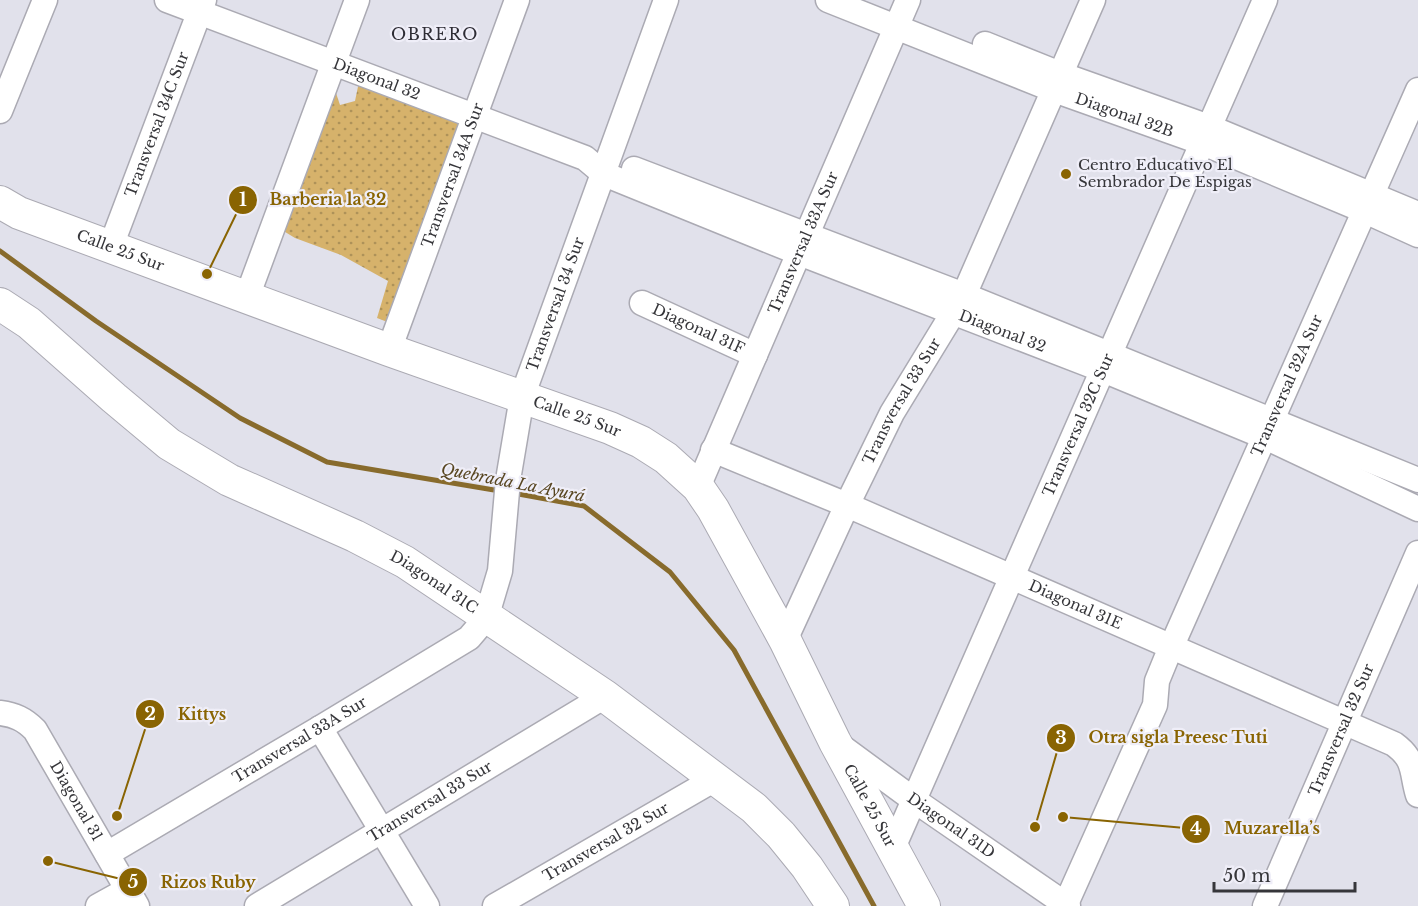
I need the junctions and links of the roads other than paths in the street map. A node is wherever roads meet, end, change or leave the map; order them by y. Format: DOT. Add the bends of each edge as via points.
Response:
graph roads {
  1 [pos="45,0"];
  2 [pos="167,0"];
  3 [pos="357,0"];
  4 [pos="518,0"];
  5 [pos="666,0"];
  6 [pos="828,0"];
  7 [pos="870,0"];
  8 [pos="1093,0"];
  9 [pos="1264,0"];
  10 [pos="202,6"];
  11 [pos="902,13"];
  12 [pos="334,62"];
  13 [pos="1057,82"];
  14 [pos="1418,90"];
  15 [pos="2,98"];
  16 [pos="476,115"];
  17 [pos="1206,135"];
  18 [pos="607,166"];
  19 [pos="0,202"];
  20 [pos="1369,203"];
  21 [pos="1418,214"];
  22 [pos="1418,236"];
  23 [pos="802,244"];
  24 [pos="111,246"];
  25 [pos="247,297"];
  26 [pos="642,303"];
  27 [pos="0,304"];
  28 [pos="959,304"];
  29 [pos="390,350"];
  30 [pos="755,355"];
  31 [pos="1107,362"];
  32 [pos="522,397"];
  33 [pos="1269,428"];
  34 [pos="707,466"];
  35 [pos="1418,480"];
  36 [pos="1418,509"];
  37 [pos="844,511"];
  38 [pos="1418,553"];
  39 [pos="1009,583"];
  40 [pos="486,618"];
  41 [pos="785,640"];
  42 [pos="1170,652"];
  43 [pos="605,696"];
  44 [pos="2,711"];
  45 [pos="320,728"];
  46 [pos="1342,728"];
  47 [pos="835,742"];
  48 [pos="715,779"];
  49 [pos="1416,790"];
  50 [pos="914,800"];
  51 [pos="382,830"];
  52 [pos="892,850"];
  53 [pos="107,854"];
  54 [pos="132,898"];
  55 [pos="1060,904"];
  56 [pos="98,906"];
  57 [pos="257,906"];
  58 [pos="427,906"];
  59 [pos="495,906"];
  60 [pos="833,906"];
  61 [pos="924,906"];
  62 [pos="1265,906"];
  1 -- 15 [label="street"];
  2 -- 10 [label="street, Diagonal 32"];
  3 -- 12 [label="street"];
  4 -- 16 [label="street, Transversal 34A Sur"];
  5 -- 18 [label="street, Transversal 34 Sur"];
  6 -- 11 [label="street, Diagonal 32B"];
  7 -- 11 [label="street, Diagonal 32B"];
  8 -- 13 [label="street, Transversal 33 Sur"];
  9 -- 17 [label="street, Transversal 32C Sur"];
  10 -- 12 [label="street, Diagonal 32"];
  10 -- 24 [label="street, Transversal 34C Sur"];
  11 -- 13 [label="street, Diagonal 32B"];
  11 -- 23 [label="street, Transversal 33A Sur"];
  12 -- 16 [label="street, Diagonal 32"];
  12 -- 25 [label="street"];
  13 -- 17 [label="street, Diagonal 32B"];
  13 -- 28 [label="street, Transversal 33 Sur"];
  14 -- 20 [label="street, Transversal 32A Sur"];
  16 -- 18 [label="street, Diagonal 32"];
  16 -- 29 [label="street, Transversal 34A Sur"];
  17 -- 20 [label="street, Diagonal 32B"];
  17 -- 31 [label="street, Transversal 32C Sur"];
  18 -- 23 [label="street, Diagonal 32"];
  18 -- 32 [label="street, Transversal 34 Sur"];
  19 -- 24 [label="main road, Calle 25 Sur" via="19,213"];
  20 -- 21 [label="street, Diagonal 32B"];
  20 -- 22 [label="street, Diagonal 32B"];
  20 -- 33 [label="street, Transversal 32A Sur"];
  23 -- 28 [label="street, Diagonal 32"];
  23 -- 30 [label="street, Transversal 33A Sur"];
  24 -- 25 [label="main road, Calle 25 Sur"];
  25 -- 29 [label="main road, Calle 25 Sur"];
  26 -- 30 [label="street, Diagonal 31F"];
  27 -- 40 [label="main road, Diagonal 31C" via="29,323 169,444 229,480 405,562"];
  28 -- 31 [label="street, Diagonal 32"];
  28 -- 37 [label="street, Transversal 33 Sur" via="892,412"];
  29 -- 32 [label="main road, Calle 25 Sur"];
  30 -- 34 [label="street, Transversal 33A Sur"];
  31 -- 33 [label="street, Diagonal 32"];
  31 -- 39 [label="street, Transversal 32C Sur"];
  32 -- 34 [label="main road, Calle 25 Sur" via="610,428 666,458"];
  32 -- 40 [label="street, Transversal 34 Sur" via="508,480 500,571"];
  33 -- 35 [label="street, Diagonal 32"];
  33 -- 36 [label="street, Diagonal 32"];
  33 -- 42 [label="street, Transversal 32A Sur"];
  34 -- 37 [label="street, Diagonal 31E"];
  34 -- 41 [label="main road, Calle 25 Sur" via="713,509"];
  37 -- 39 [label="street, Diagonal 31E"];
  37 -- 41 [label="street, Transversal 33 Sur"];
  38 -- 46 [label="street, Transversal 32 Sur"];
  39 -- 42 [label="street, Diagonal 31E"];
  39 -- 50 [label="street, Transversal 32C Sur"];
  40 -- 43 [label="main road, Diagonal 31C"];
  40 -- 45 [label="street, Transversal 33A Sur" via="469,638"];
  41 -- 47 [label="main road, Calle 25 Sur"];
  42 -- 46 [label="street, Diagonal 31E"];
  42 -- 55 [label="street, Transversal 32A Sur" via="1157,681 1155,705"];
  43 -- 48 [label="main road, Diagonal 31C"];
  43 -- 51 [label="street, Transversal 33 Sur"];
  44 -- 53 [label="street, Diagonal 31" via="25,720 35,730"];
  45 -- 51 [label="street"];
  45 -- 53 [label="street, Transversal 33A Sur"];
  46 -- 49 [label="street, Diagonal 31E" via="1396,761"];
  46 -- 62 [label="street, Transversal 32 Sur"];
  47 -- 50 [label="street, Diagonal 31D"];
  47 -- 52 [label="main road, Calle 25 Sur"];
  48 -- 59 [label="street, Transversal 32 Sur"];
  48 -- 60 [label="main road, Diagonal 31C" via="781,834"];
  50 -- 52 [label="street, Transversal 32C Sur"];
  50 -- 55 [label="street, Diagonal 31D"];
  51 -- 57 [label="street, Transversal 33 Sur"];
  51 -- 58 [label="street"];
  52 -- 61 [label="main road, Calle 25 Sur"];
  53 -- 54 [label="street, Diagonal 31"];
  54 -- 56 [label="street"];
}
